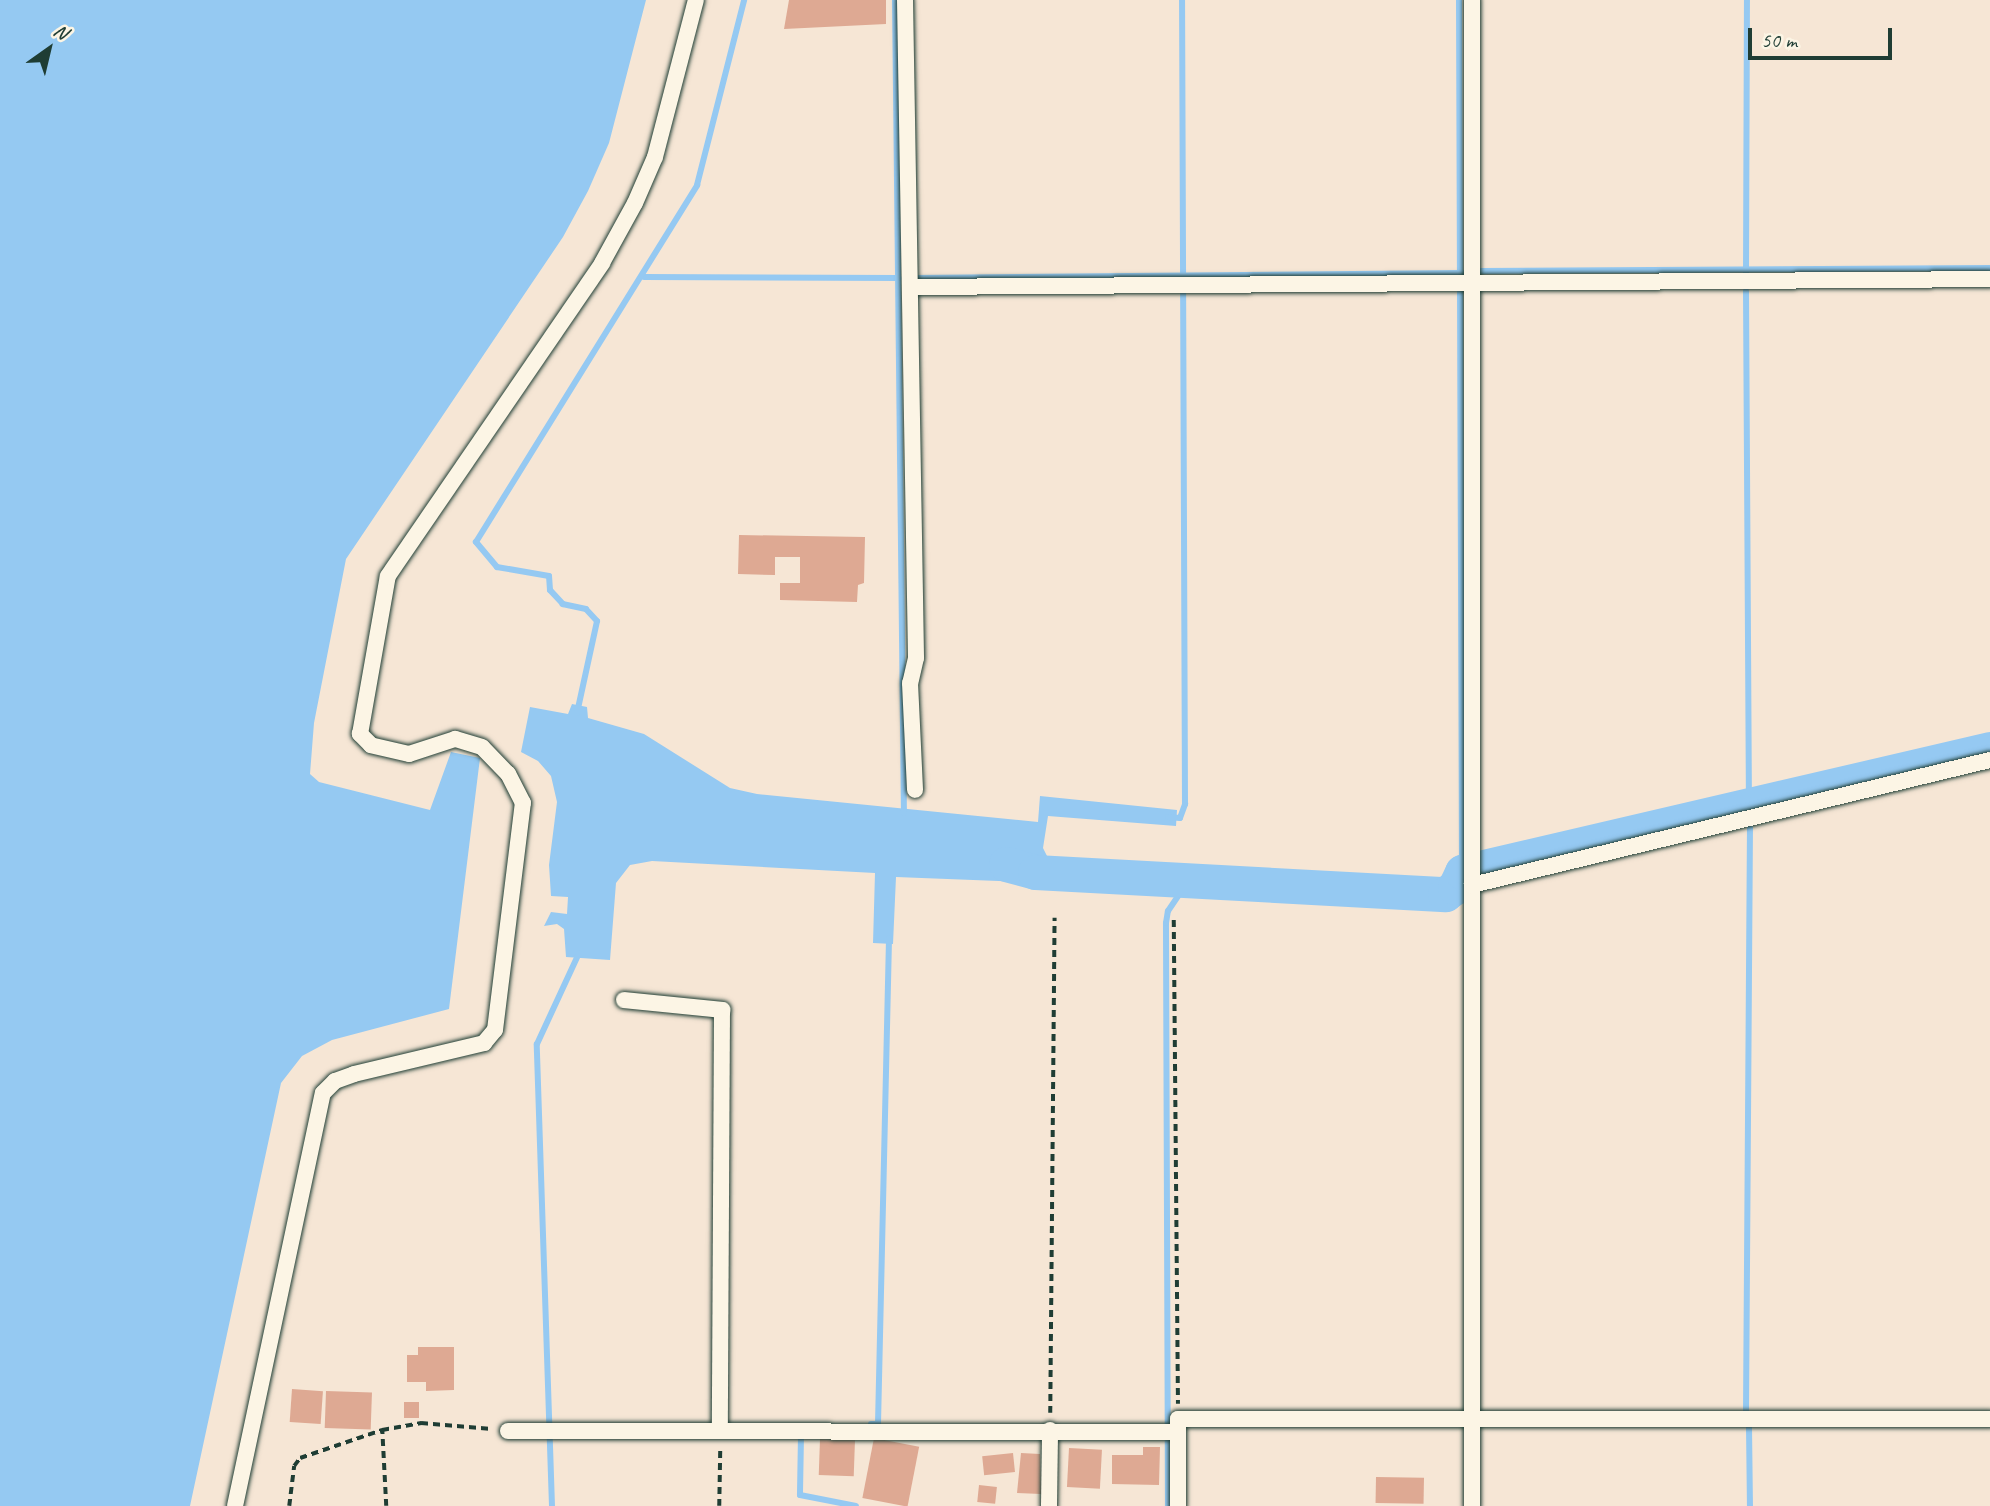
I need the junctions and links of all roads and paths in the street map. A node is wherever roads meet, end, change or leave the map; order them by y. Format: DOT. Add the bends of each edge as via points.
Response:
graph roads {
  1 [pos="696,0"];
  2 [pos="905,0"];
  3 [pos="1472,0"];
  4 [pos="1990,279"];
  5 [pos="1472,285"];
  6 [pos="910,287"];
  7 [pos="1990,760"];
  8 [pos="915,790"];
  9 [pos="1473,875"];
  10 [pos="1054,918"];
  11 [pos="1174,920"];
  12 [pos="624,1000"];
  13 [pos="1473,1416"];
  14 [pos="1990,1419"];
  15 [pos="1174,1429"];
  16 [pos="382,1430"];
  17 [pos="720,1430"];
  18 [pos="1050,1430"];
  19 [pos="508,1431"];
  20 [pos="235,1506"];
  21 [pos="289,1506"];
  22 [pos="386,1506"];
  23 [pos="719,1506"];
  24 [pos="1049,1506"];
  25 [pos="1178,1506"];
  26 [pos="1472,1506"];
  1 -- 20 [label="street" via="655,157 635,203 602,264 388,576 360,724 364,741 409,754 455,739 482,747 508,774 523,803 495,1030 484,1043 354,1074 335,1081 323,1093"];
  2 -- 6 [label="street"];
  3 -- 5 [label="street"];
  4 -- 5 [label="street"];
  5 -- 6 [label="street"];
  5 -- 9 [label="street"];
  6 -- 8 [label="street" via="916,658 910,683"];
  7 -- 9 [label="street"];
  9 -- 13 [label="street"];
  10 -- 18 [label="path"];
  11 -- 15 [label="path"];
  12 -- 17 [label="street" via="722,1010"];
  13 -- 14 [label="street"];
  13 -- 15 [label="street"];
  13 -- 26 [label="street"];
  15 -- 18 [label="street"];
  15 -- 25 [label="street"];
  16 -- 19 [label="path" via="421,1423"];
  16 -- 21 [label="path" via="300,1458 294,1466"];
  16 -- 22 [label="path"];
  17 -- 18 [label="street"];
  17 -- 19 [label="street"];
  17 -- 23 [label="path"];
  18 -- 24 [label="street"];
}
